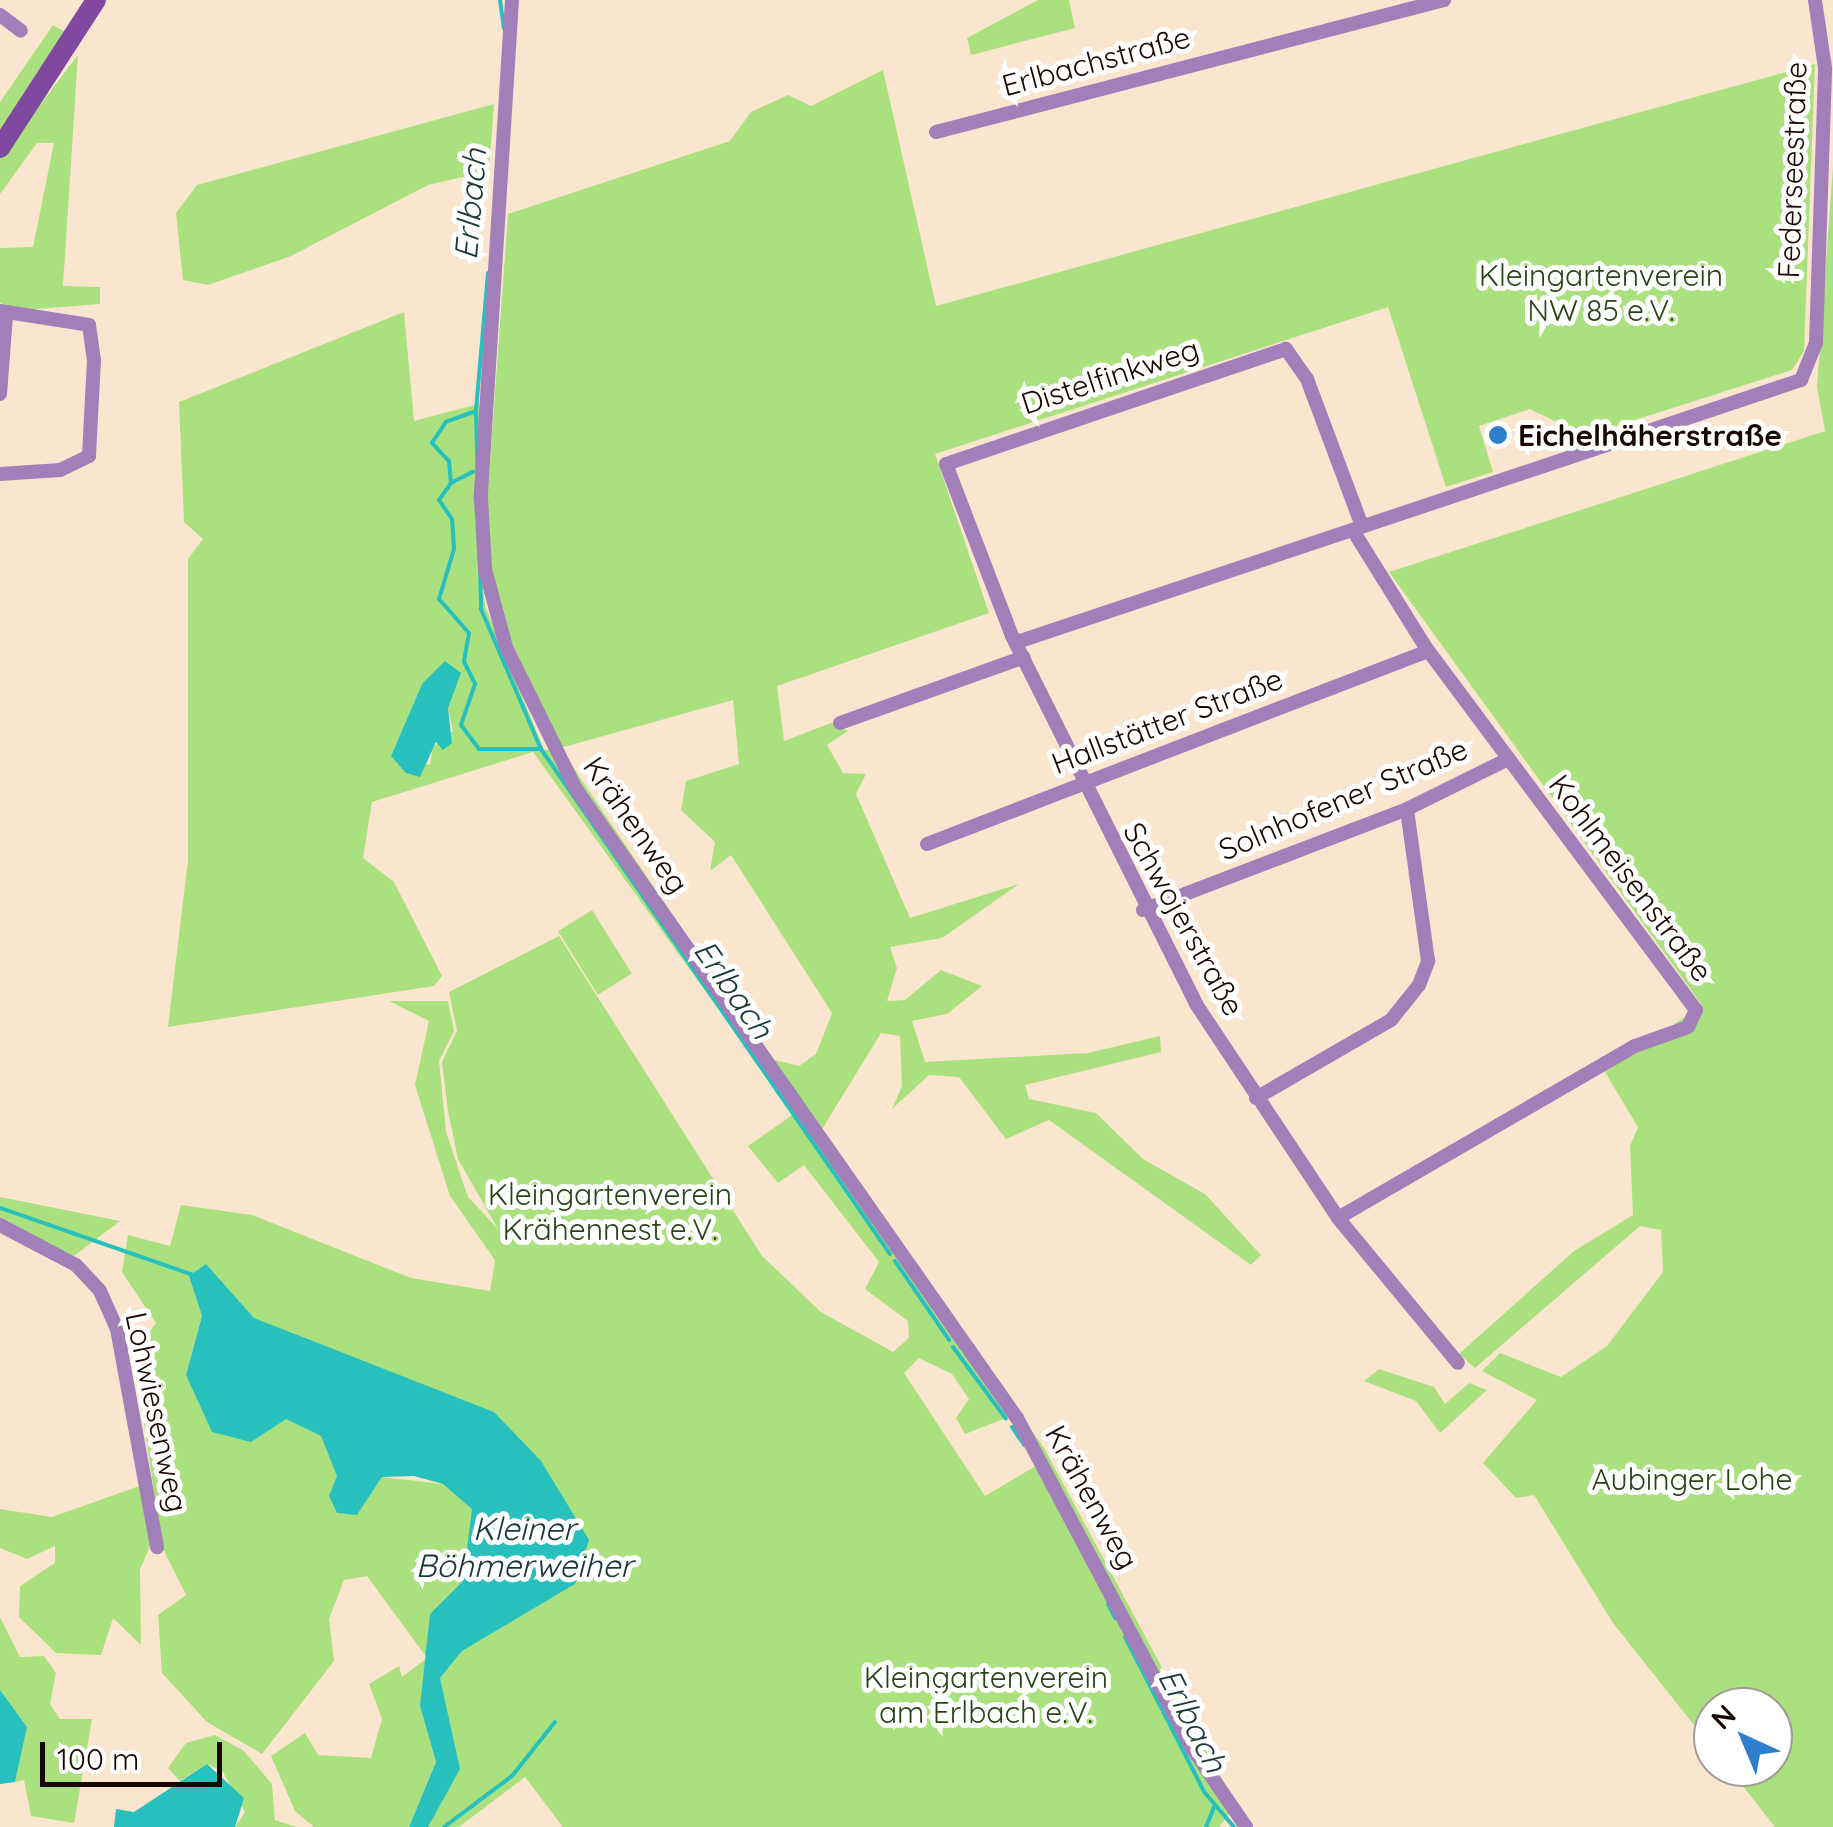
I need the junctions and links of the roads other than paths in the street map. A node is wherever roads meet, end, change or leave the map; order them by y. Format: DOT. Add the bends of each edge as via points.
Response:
graph roads {
  1 [pos="96,0"];
  2 [pos="512,0"];
  3 [pos="1815,0"];
  4 [pos="1436,1"];
  5 [pos="0,15"];
  6 [pos="22,30"];
  7 [pos="936,132"];
  8 [pos="0,148"];
  9 [pos="3,314"];
  10 [pos="1286,349"];
  11 [pos="0,394"];
  12 [pos="952,457"];
  13 [pos="0,474"];
  14 [pos="1358,529"];
  15 [pos="1017,642"];
  16 [pos="1428,651"];
  17 [pos="1024,657"];
  18 [pos="840,722"];
  19 [pos="1508,759"];
  20 [pos="1082,784"];
  21 [pos="1408,809"];
  22 [pos="927,844"];
  23 [pos="1143,910"];
  24 [pos="1256,1098"];
  25 [pos="1338,1218"];
  26 [pos="0,1226"];
  27 [pos="1458,1363"];
  28 [pos="158,1547"];
  29 [pos="1246,1827"];
  1 -- 8 [label="street"];
  2 -- 29 [label="street, Krähenweg" via="481,499 485,569 506,647 576,789 1017,1418 1192,1748"];
  3 -- 14 [label="street, Federseestraße" via="1825,68 1812,364 1786,390"];
  4 -- 7 [label="street, Erlbachstraße"];
  5 -- 6 [label="street"];
  9 -- 11 [label="street"];
  9 -- 13 [label="street" via="89,324 92,443 75,466"];
  10 -- 12 [label="street, Distelfinkweg"];
  10 -- 14 [label="street, Kohlmeisenstraße" via="1307,379"];
  12 -- 15 [label="street, Schwojerstraße" via="948,476 962,518"];
  14 -- 15 [label="street"];
  14 -- 16 [label="street, Kohlmeisenstraße"];
  15 -- 17 [label="street, Schwojerstraße"];
  16 -- 19 [label="street, Kohlmeisenstraße"];
  16 -- 20 [label="street, Hallstätter Straße"];
  17 -- 18 [label="street"];
  17 -- 20 [label="street, Schwojerstraße"];
  19 -- 21 [label="street, Solnhofener Straße"];
  19 -- 25 [label="street, Kohlmeisenstraße" via="1695,1019"];
  20 -- 22 [label="street, Hallstätter Straße"];
  20 -- 23 [label="street, Schwojerstraße"];
  21 -- 23 [label="street, Solnhofener Straße"];
  21 -- 24 [label="street" via="1428,961 1419,985 1391,1020"];
  23 -- 24 [label="street, Schwojerstraße"];
  24 -- 25 [label="street, Schwojerstraße"];
  25 -- 27 [label="street, Schwojerstraße"];
  26 -- 28 [label="street, Lohwiesenweg" via="76,1265 100,1291 117,1329"];
}
